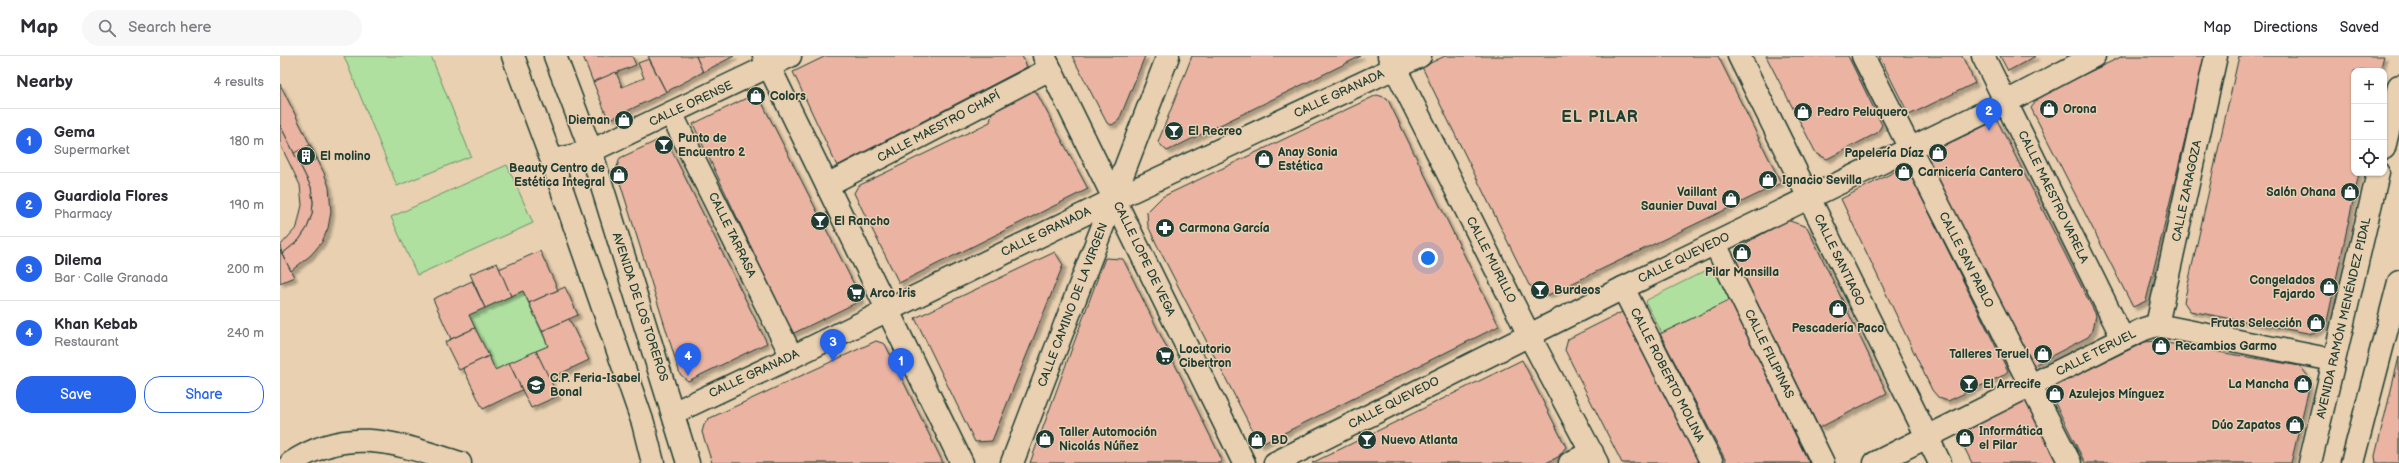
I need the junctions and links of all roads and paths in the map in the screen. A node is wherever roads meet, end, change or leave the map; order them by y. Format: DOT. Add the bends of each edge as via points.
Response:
graph roads {
  1 [pos="513,56"];
  2 [pos="555,56"];
  3 [pos="790,56"];
  4 [pos="1168,56"];
  5 [pos="1420,56"];
  6 [pos="1739,56"];
  7 [pos="1863,56"];
  8 [pos="1983,56"];
  9 [pos="2094,56"];
  10 [pos="2216,56"];
  11 [pos="767,61"];
  12 [pos="1047,62"];
  13 [pos="1392,62"];
  14 [pos="2399,86"];
  15 [pos="2006,102"];
  16 [pos="671,114"];
  17 [pos="2386,140"];
  18 [pos="1910,150"];
  19 [pos="591,151"];
  20 [pos="552,161"];
  21 [pos="2377,176"];
  22 [pos="827,185"];
  23 [pos="1809,198"];
  24 [pos="1114,199"];
  25 [pos="1715,244"];
  26 [pos="2399,282"];
  27 [pos="1623,288"];
  28 [pos="888,309"];
  29 [pos="2157,326"];
  30 [pos="1529,335"];
  31 [pos="2123,339"];
  32 [pos="792,357"];
  33 [pos="2333,360"];
  34 [pos="2030,386"];
  35 [pos="673,413"];
  36 [pos="643,423"];
  37 [pos="1926,437"];
  38 [pos="318,456"];
  39 [pos="1594,458"];
  40 [pos="291,463"];
  41 [pos="460,463"];
  42 [pos="636,463"];
  43 [pos="653,463"];
  44 [pos="688,463"];
  45 [pos="962,463"];
  46 [pos="1012,463"];
  47 [pos="1244,463"];
  48 [pos="1275,463"];
  49 [pos="1570,463"];
  50 [pos="1712,463"];
  51 [pos="1823,463"];
  52 [pos="1875,463"];
  53 [pos="1940,463"];
  54 [pos="2070,463"];
  55 [pos="2310,463"];
  56 [pos="2352,463"];
  1 -- 20 [label="street"];
  2 -- 19 [label="street, AVENIDA DE LOS TOREROS"];
  3 -- 11 [label="street, CALLE ORENSE"];
  4 -- 24 [label="street, CALLE CAMINO DE LA VIRGEN"];
  5 -- 13 [label="street, CALLE GRANADA"];
  6 -- 23 [label="street, CALLE SANTIAGO"];
  7 -- 18 [label="street, CALLE SAN PABLO"];
  8 -- 15 [label="street, CALLE MAESTRO VARELA"];
  9 -- 15 [label="street, CALLE QUEVEDO"];
  10 -- 29 [label="street, CALLE ZARAGOZA"];
  11 -- 16 [label="street, CALLE ORENSE"];
  11 -- 22 [label="street"];
  12 -- 22 [label="street, CALLE MAESTRO CHAPÍ"];
  12 -- 24 [label="street, CALLE LOPE DE VEGA"];
  13 -- 24 [label="street, CALLE GRANADA"];
  13 -- 30 [label="street, CALLE MURILLO"];
  14 -- 17 [label="street"];
  15 -- 18 [label="street, CALLE QUEVEDO"];
  15 -- 31 [label="street, CALLE MAESTRO VARELA"];
  16 -- 19 [label="street, CALLE ORENSE"];
  16 -- 32 [label="street, CALLE TARRASA"];
  18 -- 23 [label="street, CALLE QUEVEDO"];
  18 -- 34 [label="street, CALLE SAN PABLO"];
  19 -- 20 [label="street"];
  19 -- 35 [label="street, AVENIDA DE LOS TOREROS"];
  20 -- 36 [label="street"];
  21 -- 33 [label="street, AVENIDA RAMÓN MENÉNDEZ PIDAL"];
  22 -- 28 [label="street"];
  23 -- 25 [label="street, CALLE QUEVEDO"];
  23 -- 37 [label="street, CALLE SANTIAGO"];
  24 -- 28 [label="street, CALLE GRANADA"];
  24 -- 46 [label="street, CALLE CAMINO DE LA VIRGEN"];
  24 -- 47 [label="street, CALLE LOPE DE VEGA"];
  25 -- 27 [label="street, CALLE QUEVEDO"];
  25 -- 51 [label="street, CALLE FILIPINAS"];
  26 -- 56 [label="street"];
  27 -- 30 [label="street, CALLE QUEVEDO"];
  27 -- 50 [label="street, CALLE ROBERTO MOLINA"];
  28 -- 32 [label="street, CALLE GRANADA"];
  28 -- 45 [label="street"];
  29 -- 31 [label="street, CALLE TERUEL"];
  29 -- 33 [label="street, CALLE TERUEL"];
  30 -- 39 [label="street, CALLE MURILLO"];
  30 -- 48 [label="street, CALLE QUEVEDO"];
  31 -- 34 [label="street, CALLE TERUEL"];
  32 -- 35 [label="street, CALLE GRANADA"];
  33 -- 55 [label="street, AVENIDA RAMÓN MENÉNDEZ PIDAL"];
  34 -- 37 [label="street, CALLE TERUEL"];
  34 -- 54 [label="street, CALLE SAN PABLO"];
  35 -- 44 [label="street, AVENIDA DE LOS TOREROS"];
  36 -- 42 [label="street"];
  36 -- 43 [label="street"];
  37 -- 52 [label="street, CALLE TERUEL"];
  37 -- 53 [label="street, CALLE SANTIAGO"];
  38 -- 40 [label="street"];
  38 -- 41 [label="street" via="338,441 367,441 406,447"];
  39 -- 49 [label="street"];
}
